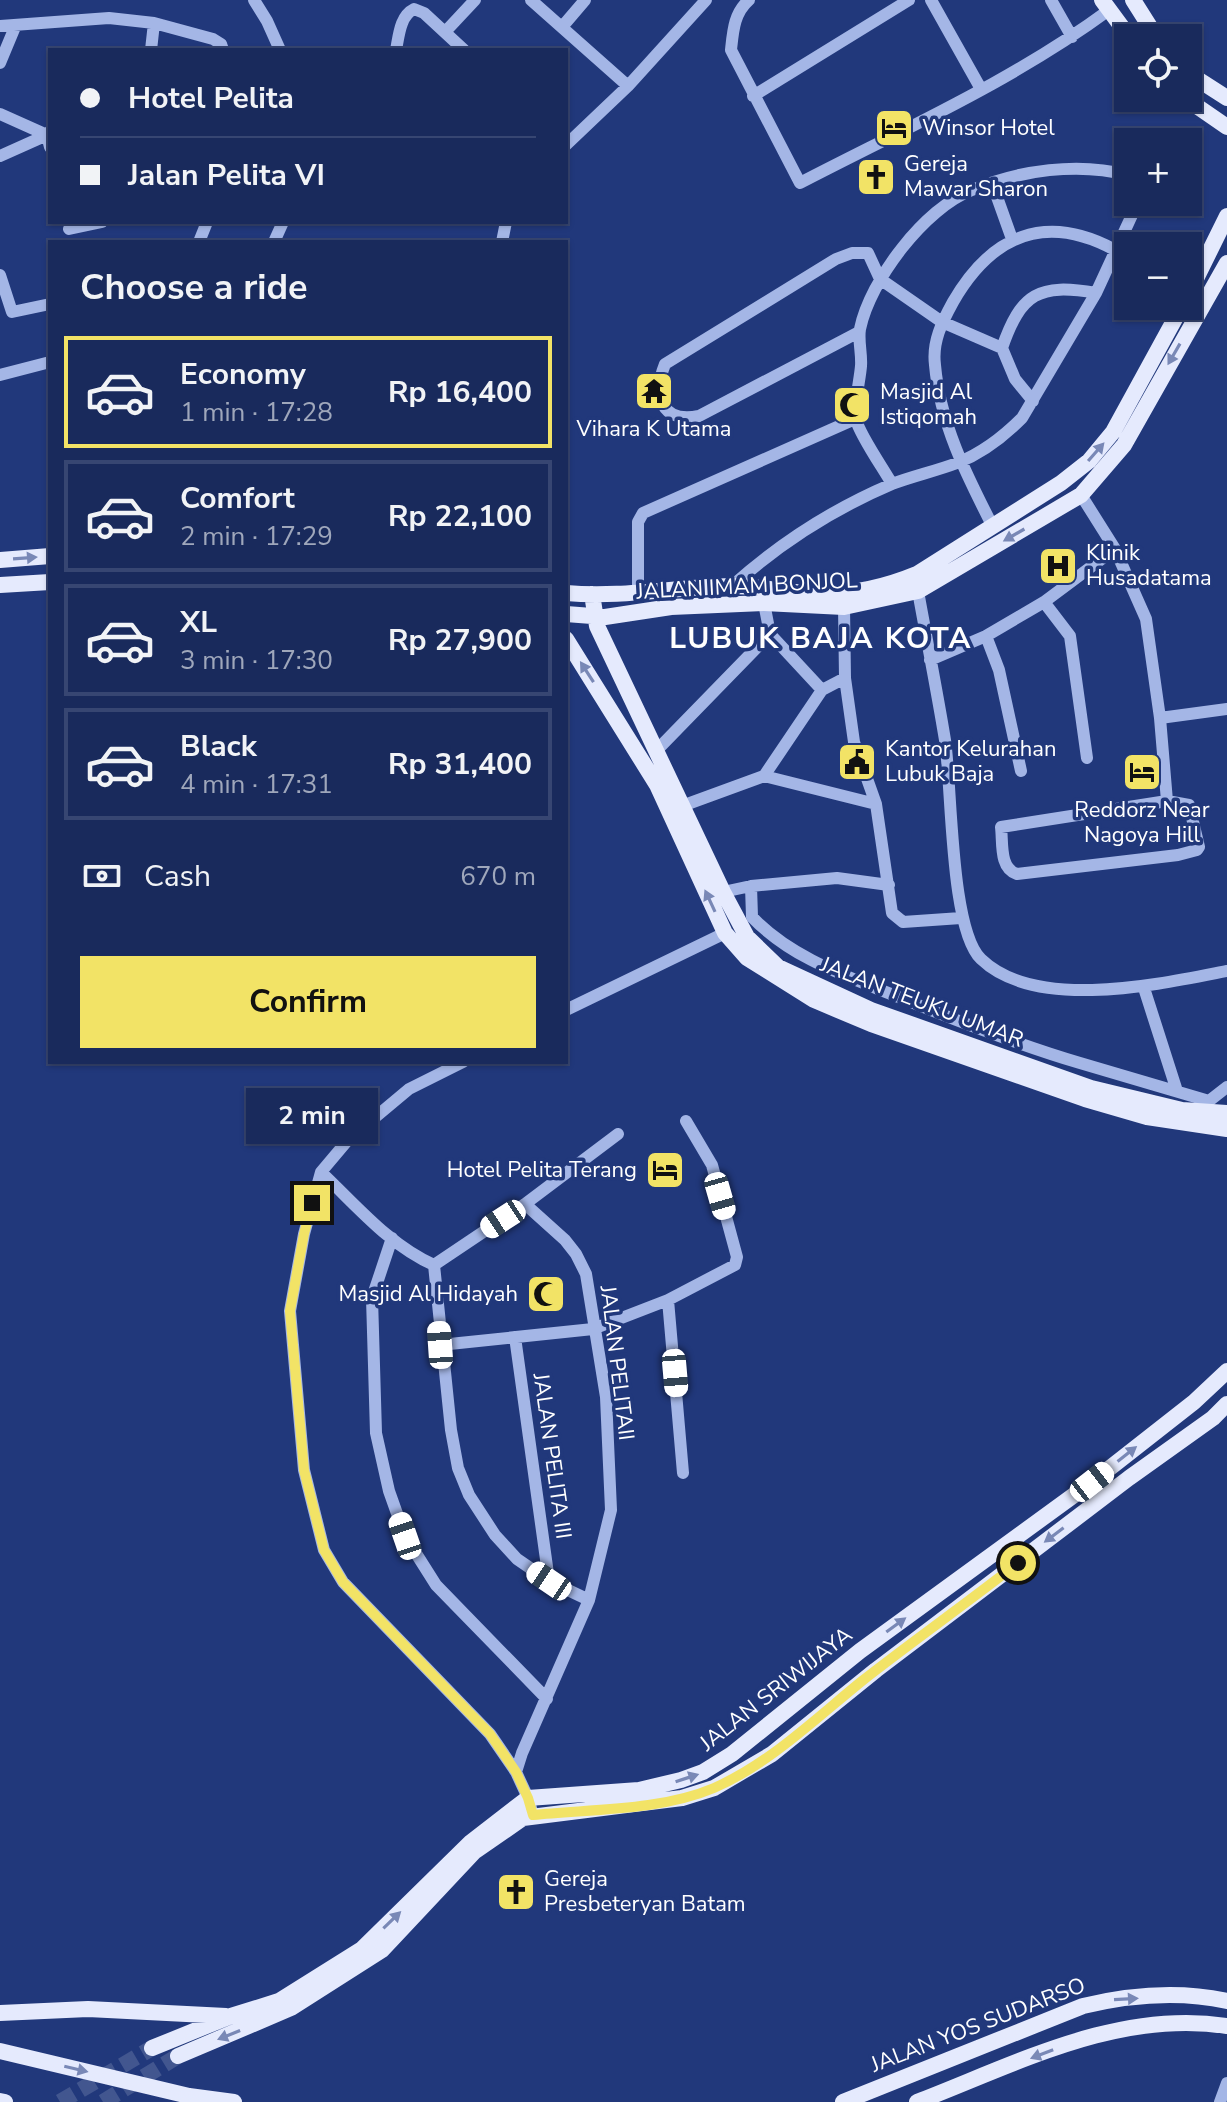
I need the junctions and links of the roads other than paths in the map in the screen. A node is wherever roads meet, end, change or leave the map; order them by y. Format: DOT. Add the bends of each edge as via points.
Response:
graph roads {
  1 [pos="254,0"];
  2 [pos="475,0"];
  3 [pos="531,0"];
  4 [pos="585,0"];
  5 [pos="706,0"];
  6 [pos="749,0"];
  7 [pos="909,0"];
  8 [pos="931,0"];
  9 [pos="1051,0"];
  10 [pos="1133,0"];
  11 [pos="1105,5"];
  12 [pos="154,23"];
  13 [pos="1119,24"];
  14 [pos="1148,24"];
  15 [pos="0,26"];
  16 [pos="15,27"];
  17 [pos="562,27"];
  18 [pos="445,32"];
  19 [pos="1072,37"];
  20 [pos="151,48"];
  21 [pos="222,48"];
  22 [pos="279,48"];
  23 [pos="396,48"];
  24 [pos="462,48"];
  25 [pos="0,63"];
  26 [pos="1202,82"];
  27 [pos="628,86"];
  28 [pos="981,89"];
  29 [pos="753,96"];
  30 [pos="1227,98"];
  31 [pos="1202,110"];
  32 [pos="0,114"];
  33 [pos="1227,127"];
  34 [pos="48,137"];
  35 [pos="48,137"];
  36 [pos="568,142"];
  37 [pos="0,156"];
  38 [pos="1114,173"];
  39 [pos="992,183"];
  40 [pos="1227,216"];
  41 [pos="95,224"];
  42 [pos="69,231"];
  43 [pos="1012,239"];
  44 [pos="1114,250"];
  45 [pos="1114,252"];
  46 [pos="1227,263"];
  47 [pos="1202,267"];
  48 [pos="0,275"];
  49 [pos="880,279"];
  50 [pos="1096,293"];
  51 [pos="48,304"];
  52 [pos="1174,320"];
  53 [pos="942,322"];
  54 [pos="859,332"];
  55 [pos="1002,348"];
  56 [pos="48,363"];
  57 [pos="0,375"];
  58 [pos="1033,401"];
  59 [pos="855,419"];
  60 [pos="960,462"];
  61 [pos="892,484"];
  62 [pos="1081,495"];
  63 [pos="992,525"];
  64 [pos="1115,549"];
  65 [pos="48,556"];
  66 [pos="0,560"];
  67 [pos="48,582"];
  68 [pos="0,585"];
  69 [pos="732,586"];
  70 [pos="918,591"];
  71 [pos="568,593"];
  72 [pos="592,594"];
  73 [pos="638,594"];
  74 [pos="1044,602"];
  75 [pos="764,603"];
  76 [pos="844,607"];
  77 [pos="568,614"];
  78 [pos="594,617"];
  79 [pos="770,634"];
  80 [pos="986,636"];
  81 [pos="568,642"];
  82 [pos="930,660"];
  83 [pos="845,678"];
  84 [pos="822,690"];
  85 [pos="1227,709"];
  86 [pos="1160,718"];
  87 [pos="657,750"];
  88 [pos="1087,758"];
  89 [pos="1021,771"];
  90 [pos="764,776"];
  91 [pos="1167,801"];
  92 [pos="876,804"];
  93 [pos="682,806"];
  94 [pos="889,885"];
  95 [pos="751,886"];
  96 [pos="723,892"];
  97 [pos="961,918"];
  98 [pos="725,933"];
  99 [pos="1227,971"];
  100 [pos="1144,988"];
  101 [pos="568,1009"];
  102 [pos="459,1064"];
  103 [pos="1227,1087"];
  104 [pos="1177,1091"];
  105 [pos="1206,1105"];
  106 [pos="1227,1113"];
  107 [pos="686,1121"];
  108 [pos="1227,1129"];
  109 [pos="618,1134"];
  110 [pos="321,1172"];
  111 [pos="525,1204"];
  112 [pos="392,1238"];
  113 [pos="434,1265"];
  114 [pos="668,1300"];
  115 [pos="593,1329"];
  116 [pos="515,1337"];
  117 [pos="440,1345"];
  118 [pos="1227,1371"];
  119 [pos="1227,1404"];
  120 [pos="1153,1434"];
  121 [pos="1166,1452"];
  122 [pos="683,1473"];
  123 [pos="549,1581"];
  124 [pos="589,1600"];
  125 [pos="924,1604"];
  126 [pos="939,1624"];
  127 [pos="547,1699"];
  128 [pos="516,1772"];
  129 [pos="530,1807"];
  130 [pos="1227,2001"];
  131 [pos="0,2013"];
  132 [pos="231,2016"];
  133 [pos="1227,2026"];
  134 [pos="152,2048"];
  135 [pos="0,2051"];
  136 [pos="178,2056"];
  137 [pos="1227,2083"];
  138 [pos="234,2102"];
  139 [pos="843,2102"];
  140 [pos="917,2102"];
  141 [pos="1220,2102"];
  1 -- 22 [label="street"];
  2 -- 18 [label="street"];
  3 -- 17 [label="street"];
  4 -- 17 [label="street"];
  5 -- 27 [label="street"];
  6 -- 29 [label="street" via="733,27 731,50"];
  7 -- 29 [label="street"];
  8 -- 28 [label="street"];
  9 -- 19 [label="street"];
  10 -- 14 [label="main road"];
  11 -- 13 [label="main road"];
  11 -- 19 [label="street"];
  12 -- 16 [label="street" via="98,18"];
  12 -- 20 [label="street"];
  12 -- 21 [label="street" via="213,39"];
  15 -- 16 [label="street"];
  16 -- 25 [label="street"];
  17 -- 27 [label="street"];
  18 -- 23 [label="street" via="414,9 403,20"];
  18 -- 24 [label="street"];
  19 -- 28 [label="street"];
  26 -- 30 [label="main road"];
  27 -- 36 [label="street"];
  28 -- 29 [label="street" via="800,183"];
  31 -- 33 [label="main road"];
  32 -- 34 [label="street"];
  35 -- 37 [label="street"];
  38 -- 39 [label="street" via="1082,167"];
  39 -- 43 [label="street"];
  39 -- 49 [label="street" via="970,190 928,220"];
  40 -- 47 [label="main road"];
  41 -- 42 [label="street"];
  43 -- 44 [label="street" via="1046,231 1081,234"];
  43 -- 53 [label="street" via="965,280"];
  45 -- 50 [label="street"];
  46 -- 62 [label="main road, JALAN IMAM BONJOL, one-way" via="1124,445"];
  48 -- 51 [label="street" via="12,312"];
  49 -- 53 [label="street"];
  49 -- 54 [label="street"];
  49 -- 54 [label="street" via="868,253 836,259 665,364 659,393 674,416 699,416"];
  50 -- 55 [label="street" via="1070,288 1040,292 1025,301 1012,320"];
  50 -- 58 [label="street"];
  63 -- 52 [label="main road, JALAN IMAM BONJOL, one-way" via="1089,461 1113,432"];
  53 -- 55 [label="street"];
  53 -- 60 [label="street" via="934,364"];
  54 -- 59 [label="street"];
  55 -- 58 [label="street" via="1015,379"];
  56 -- 57 [label="street"];
  58 -- 60 [label="street" via="1007,433"];
  59 -- 61 [label="street"];
  59 -- 73 [label="street" via="643,513 638,522"];
  60 -- 61 [label="street"];
  60 -- 63 [label="street"];
  61 -- 69 [label="street" via="784,542"];
  62 -- 64 [label="street"];
  62 -- 70 [label="main road, JALAN IMAM BONJOL, one-way"];
  63 -- 69 [label="main road, JALAN IMAM BONJOL" via="894,583 812,594"];
  64 -- 74 [label="street"];
  64 -- 86 [label="street" via="1146,619"];
  66 -- 65 [label="main road, one-way"];
  67 -- 68 [label="main road"];
  69 -- 73 [label="main road, JALAN IMAM BONJOL"];
  70 -- 76 [label="main road, JALAN IMAM BONJOL"];
  70 -- 82 [label="street"];
  71 -- 72 [label="main road, JALAN IMAM BONJOL"];
  72 -- 73 [label="main road, JALAN IMAM BONJOL"];
  72 -- 78 [label="main road, JALAN TEUKU UMAR"];
  74 -- 80 [label="street"];
  74 -- 88 [label="street" via="1070,636"];
  75 -- 76 [label="main road, JALAN IMAM BONJOL"];
  75 -- 78 [label="main road, JALAN IMAM BONJOL"];
  75 -- 79 [label="street"];
  76 -- 83 [label="street"];
  77 -- 78 [label="main road, JALAN IMAM BONJOL"];
  78 -- 87 [label="main road, JALAN TEUKU UMAR"];
  79 -- 84 [label="street"];
  79 -- 87 [label="street"];
  80 -- 82 [label="street"];
  80 -- 89 [label="street" via="999,670"];
  98 -- 81 [label="main road, JALAN TEUKU UMAR, one-way" via="657,785"];
  82 -- 97 [label="street" via="945,742"];
  83 -- 84 [label="street"];
  83 -- 92 [label="street" via="854,742"];
  84 -- 90 [label="street"];
  85 -- 86 [label="street"];
  86 -- 91 [label="street"];
  87 -- 93 [label="main road, JALAN TEUKU UMAR"];
  90 -- 92 [label="street"];
  90 -- 93 [label="street"];
  91 -- 91 [label="street" via="1001,827 1005,864 1017,874 1197,850 1189,805"];
  92 -- 94 [label="street"];
  93 -- 96 [label="main road, JALAN TEUKU UMAR"];
  94 -- 95 [label="street" via="837,878"];
  94 -- 97 [label="street" via="892,913 903,922"];
  95 -- 96 [label="street"];
  95 -- 104 [label="street" via="752,917 770,935 840,974 973,1027"];
  96 -- 105 [label="main road, JALAN TEUKU UMAR" via="761,952 813,985 1091,1088 1182,1110"];
  97 -- 100 [label="street" via="971,947 1006,975 1081,991"];
  98 -- 101 [label="street"];
  98 -- 108 [label="main road, JALAN TEUKU UMAR" via="747,958 786,984 871,1024 1135,1114"];
  99 -- 100 [label="street"];
  100 -- 104 [label="street"];
  102 -- 110 [label="street" via="409,1089 348,1140"];
  103 -- 105 [label="street"];
  104 -- 105 [label="street"];
  105 -- 106 [label="main road, JALAN TEUKU UMAR"];
  107 -- 114 [label="street" via="712,1165 737,1257 731,1268"];
  109 -- 111 [label="street"];
  110 -- 112 [label="street"];
  110 -- 128 [label="street" via="290,1311 304,1470 324,1550 343,1582 490,1734"];
  111 -- 113 [label="street"];
  111 -- 115 [label="street, JALAN PELITAII" via="576,1254 586,1274"];
  112 -- 113 [label="street"];
  112 -- 127 [label="street" via="372,1298 376,1433 389,1491 405,1536 436,1585"];
  113 -- 117 [label="street"];
  114 -- 115 [label="street"];
  114 -- 122 [label="street"];
  115 -- 116 [label="street"];
  115 -- 124 [label="street, JALAN PELITAII" via="606,1397 611,1510"];
  116 -- 117 [label="street"];
  116 -- 123 [label="street, JALAN PELITA III"];
  117 -- 123 [label="street" via="453,1443 469,1495 517,1559"];
  118 -- 120 [label="main road, JALAN SRIWIJAYA"];
  119 -- 121 [label="main road, JALAN SRIWIJAYA"];
  120 -- 121 [label="main road"];
  125 -- 120 [label="main road, JALAN SRIWIJAYA, one-way"];
  121 -- 126 [label="main road, JALAN SRIWIJAYA, one-way"];
  123 -- 124 [label="street"];
  124 -- 127 [label="street, JALAN PELITAII"];
  125 -- 126 [label="main road"];
  129 -- 125 [label="main road, JALAN SRIWIJAYA, one-way" via="639,1790 703,1772"];
  126 -- 129 [label="main road, JALAN SRIWIJAYA" via="772,1754 714,1788 612,1809"];
  127 -- 128 [label="street, JALAN PELITAII"];
  128 -- 129 [label="street"];
  132 -- 129 [label="main road, one-way" via="279,2001 362,1949 471,1842"];
  129 -- 136 [label="main road, JALAN SRIWIJAYA, one-way" via="523,1818 474,1852 382,1950 291,2008"];
  139 -- 130 [label="main road, JALAN YOS SUDARSO, one-way" via="1083,2006 1193,1994"];
  131 -- 132 [label="main road" via="88,2009"];
  132 -- 134 [label="main road"];
  133 -- 140 [label="main road, one-way" via="1195,2021 1095,2033"];
  135 -- 138 [label="main road, one-way"];
  137 -- 141 [label="street"];
}
